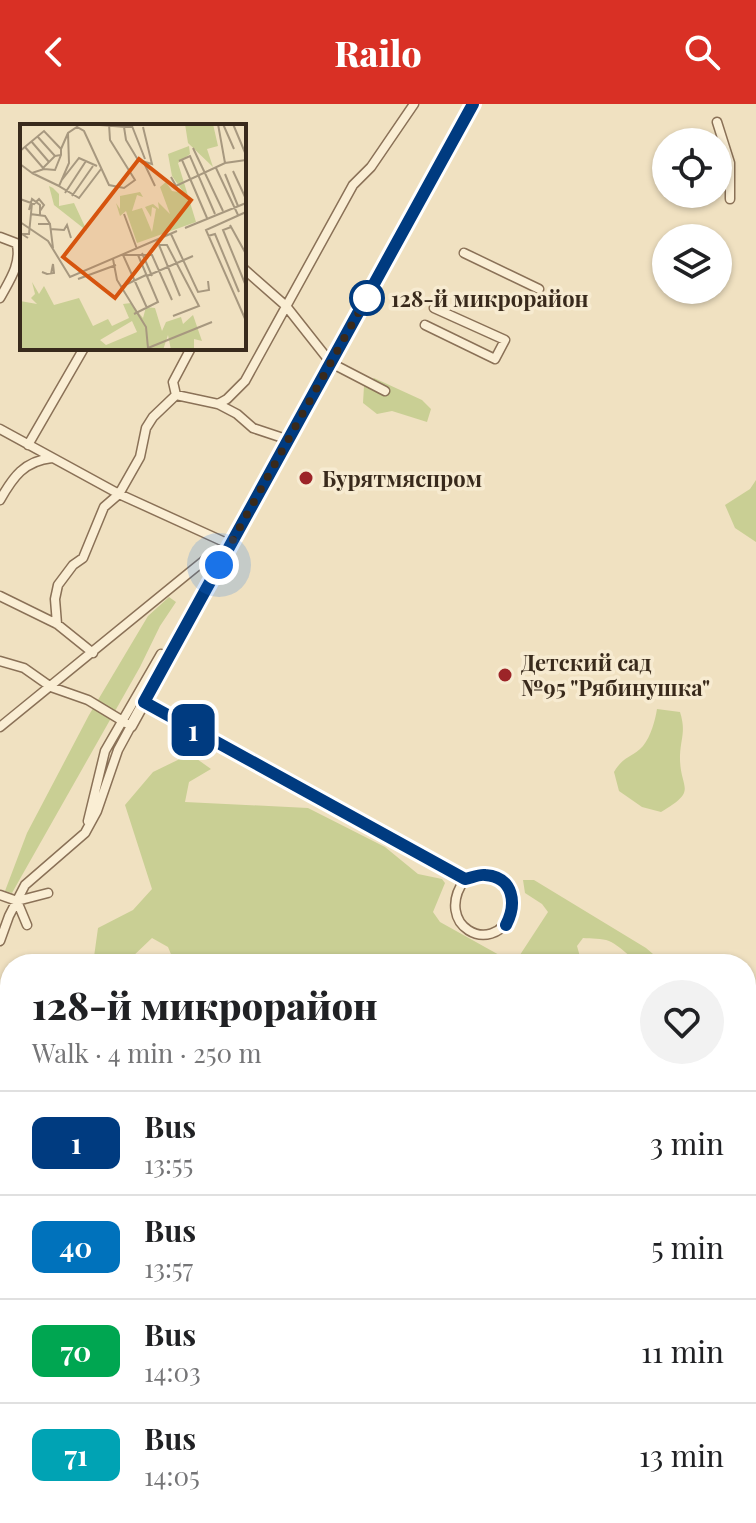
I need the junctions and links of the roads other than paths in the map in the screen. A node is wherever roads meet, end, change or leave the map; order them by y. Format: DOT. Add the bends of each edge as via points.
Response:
graph roads {
  1 [pos="414,104"];
  2 [pos="470,105"];
  3 [pos="717,122"];
  4 [pos="719,128"];
  5 [pos="0,237"];
  6 [pos="20,245"];
  7 [pos="464,253"];
  8 [pos="246,271"];
  9 [pos="539,289"];
  10 [pos="0,298"];
  11 [pos="286,306"];
  12 [pos="434,308"];
  13 [pos="425,325"];
  14 [pos="83,350"];
  15 [pos="190,350"];
  16 [pos="331,363"];
  17 [pos="385,391"];
  18 [pos="176,395"];
  19 [pos="218,404"];
  20 [pos="0,429"];
  21 [pos="289,440"];
  22 [pos="28,445"];
  23 [pos="52,458"];
  24 [pos="119,494"];
  25 [pos="0,500"];
  26 [pos="231,545"];
  27 [pos="0,596"];
  28 [pos="57,624"];
  29 [pos="93,653"];
  30 [pos="161,654"];
  31 [pos="0,661"];
  32 [pos="51,687"];
  33 [pos="144,702"];
  34 [pos="126,723"];
  35 [pos="0,727"];
  36 [pos="465,879"];
  37 [pos="48,893"];
  38 [pos="0,895"];
  39 [pos="17,901"];
  40 [pos="27,925"];
  41 [pos="0,941"];
  1 -- 11 [label="street" via="353,185"];
  2 -- 16 [label="street"];
  3 -- 4 [label="street"];
  5 -- 6 [label="street"];
  6 -- 10 [label="street"];
  7 -- 9 [label="street"];
  8 -- 11 [label="street"];
  11 -- 16 [label="street"];
  11 -- 19 [label="street" via="245,381"];
  12 -- 13 [label="street" via="505,340 495,359"];
  14 -- 22 [label="street"];
  15 -- 18 [label="street" via="173,382"];
  16 -- 17 [label="street"];
  16 -- 21 [label="street"];
  18 -- 19 [label="street"];
  18 -- 24 [label="street" via="146,428 140,457"];
  19 -- 21 [label="street" via="253,428"];
  20 -- 22 [label="street"];
  21 -- 26 [label="street"];
  22 -- 23 [label="street"];
  23 -- 24 [label="street"];
  23 -- 25 [label="street" via="20,469"];
  24 -- 26 [label="street"];
  24 -- 28 [label="street" via="104,507 83,558 58,585"];
  26 -- 29 [label="street" via="211,555"];
  26 -- 33 [label="street"];
  27 -- 28 [label="street"];
  28 -- 29 [label="street"];
  29 -- 32 [label="street"];
  30 -- 34 [label="street"];
  31 -- 32 [label="street" via="24,668"];
  32 -- 34 [label="street" via="88,700"];
  32 -- 35 [label="street"];
  33 -- 34 [label="street"];
  33 -- 36 [label="street"];
  34 -- 39 [label="street" via="85,833 25,885"];
  36 -- 36 [label="street" via="454,909 460,925 475,934 492,934 506,925 514,910 512,893 492,877"];
  37 -- 39 [label="street"];
  38 -- 39 [label="street"];
  39 -- 40 [label="street"];
  39 -- 41 [label="street"];
}
